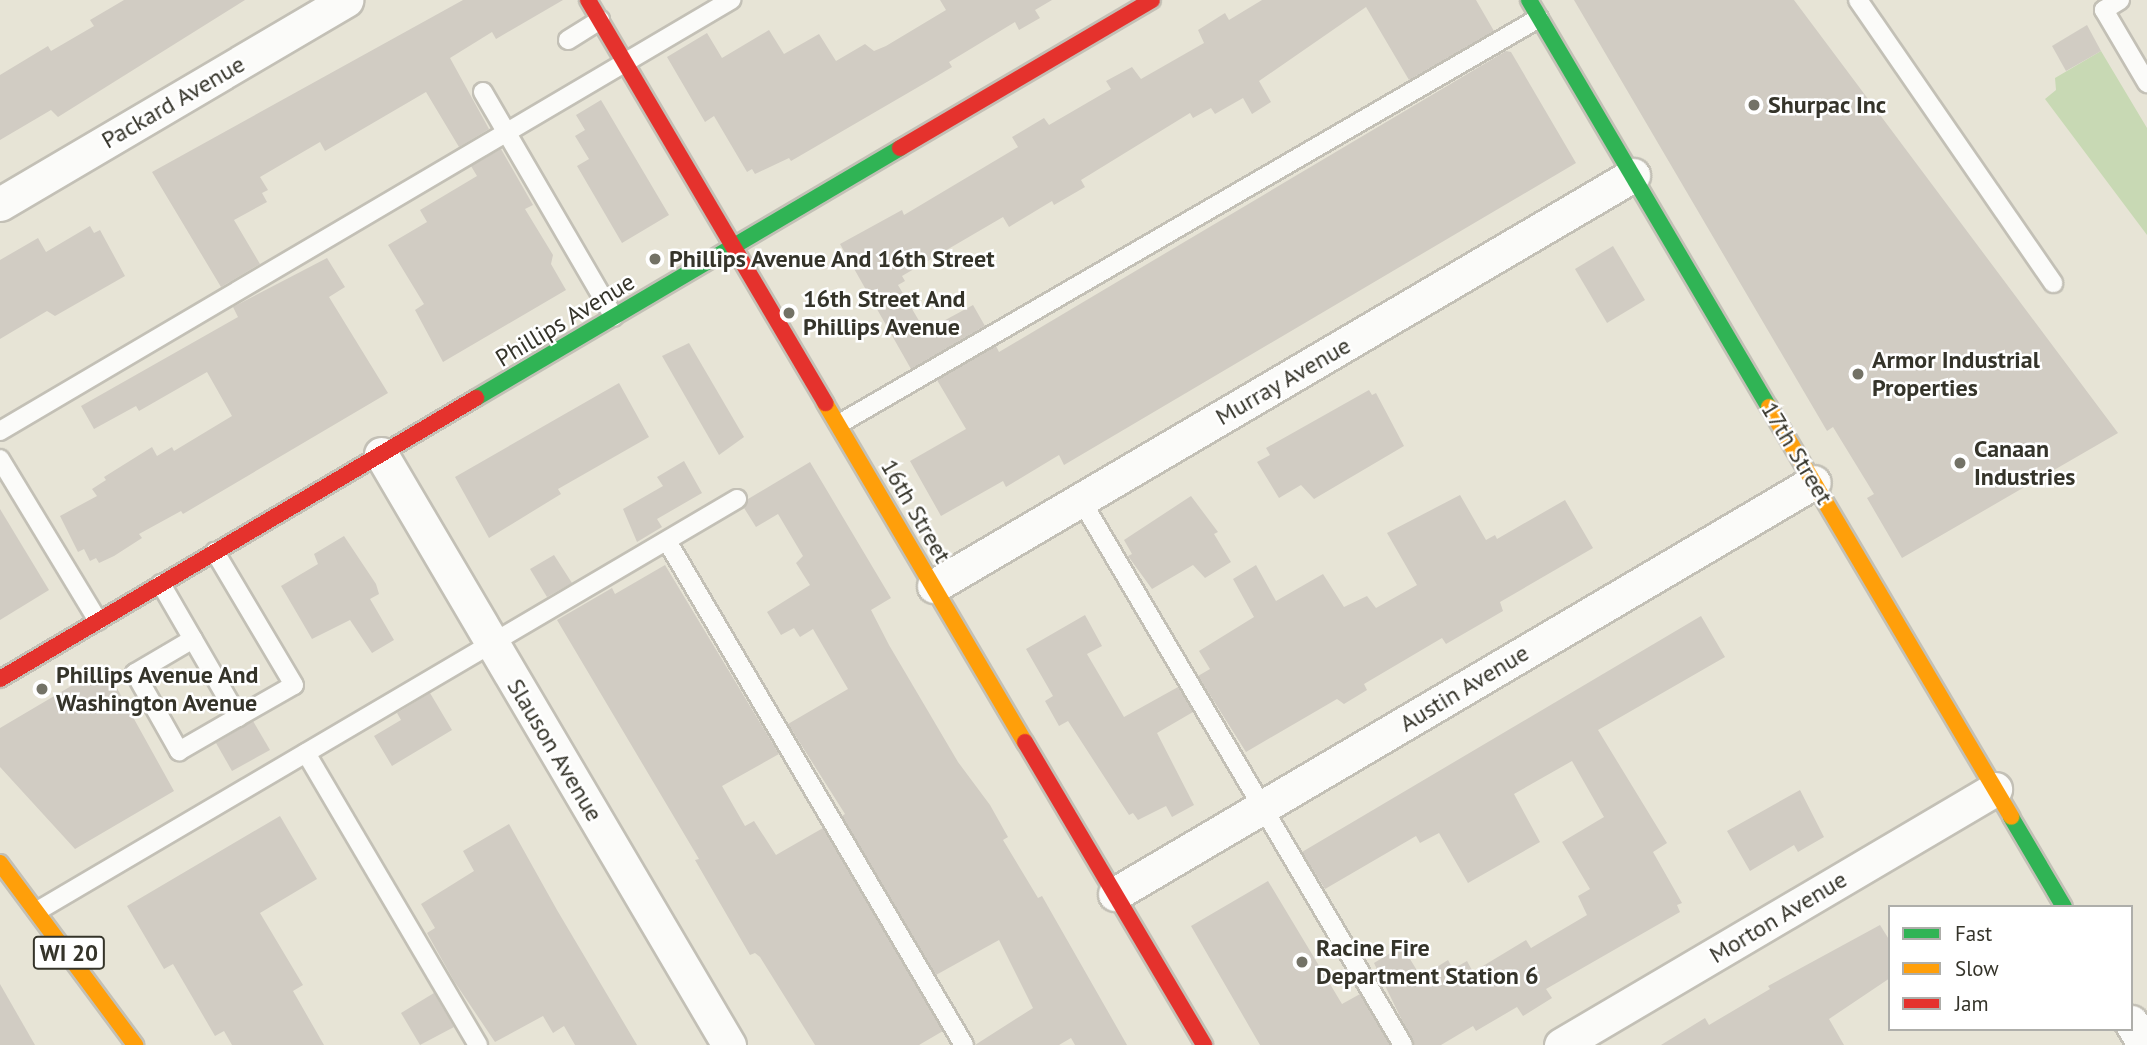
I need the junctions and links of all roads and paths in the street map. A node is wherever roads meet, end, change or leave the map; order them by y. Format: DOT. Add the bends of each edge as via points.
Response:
graph roads {
  1 [pos="346,0"];
  2 [pos="588,0"];
  3 [pos="731,0"];
  4 [pos="1152,0"];
  5 [pos="1529,0"];
  6 [pos="1858,0"];
  7 [pos="2120,0"];
  8 [pos="1539,18"];
  9 [pos="600,20"];
  10 [pos="568,40"];
  11 [pos="626,63"];
  12 [pos="2147,83"];
  13 [pos="482,92"];
  14 [pos="507,133"];
  15 [pos="1633,175"];
  16 [pos="0,204"];
  17 [pos="734,246"];
  18 [pos="2053,283"];
  19 [pos="614,317"];
  20 [pos="839,424"];
  21 [pos="0,431"];
  22 [pos="381,454"];
  23 [pos="0,459"];
  24 [pos="1814,482"];
  25 [pos="737,499"];
  26 [pos="1082,500"];
  27 [pos="667,541"];
  28 [pos="215,552"];
  29 [pos="161,584"];
  30 [pos="934,586"];
  31 [pos="98,621"];
  32 [pos="193,639"];
  33 [pos="493,645"];
  34 [pos="0,679"];
  35 [pos="238,718"];
  36 [pos="306,753"];
  37 [pos="1995,789"];
  38 [pos="1262,808"];
  39 [pos="0,863"];
  40 [pos="1115,894"];
  41 [pos="2063,905"];
  42 [pos="39,910"];
  43 [pos="2133,1025"];
  44 [pos="135,1045"];
  45 [pos="478,1045"];
  46 [pos="729,1045"];
  47 [pos="964,1045"];
  48 [pos="1204,1045"];
  49 [pos="1403,1045"];
  50 [pos="1560,1045"];
  51 [pos="2145,1045"];
  1 -- 16 [label="street, Packard Avenue"];
  2 -- 9 [label="street, 16th Street"];
  3 -- 11 [label="lane"];
  4 -- 17 [label="street, Phillips Avenue"];
  5 -- 8 [label="street, 17th Street"];
  6 -- 18 [label="lane"];
  7 -- 12 [label="lane" via="2104,10"];
  8 -- 15 [label="street, 17th Street"];
  8 -- 20 [label="lane"];
  9 -- 10 [label="lane"];
  9 -- 11 [label="street, 16th Street"];
  11 -- 14 [label="lane"];
  11 -- 17 [label="street, 16th Street"];
  13 -- 14 [label="lane"];
  14 -- 19 [label="lane"];
  14 -- 21 [label="lane"];
  15 -- 24 [label="street, 17th Street"];
  15 -- 26 [label="street, Murray Avenue"];
  17 -- 19 [label="street, Phillips Avenue"];
  17 -- 20 [label="street, 16th Street"];
  19 -- 22 [label="street, Phillips Avenue"];
  20 -- 30 [label="street, 16th Street"];
  22 -- 28 [label="street, Phillips Avenue"];
  22 -- 33 [label="street, Slauson Avenue"];
  23 -- 31 [label="lane"];
  24 -- 37 [label="street, 17th Street"];
  24 -- 38 [label="street, Austin Avenue"];
  25 -- 27 [label="lane"];
  26 -- 30 [label="street, Murray Avenue"];
  26 -- 38 [label="lane"];
  27 -- 33 [label="lane"];
  27 -- 47 [label="lane"];
  28 -- 29 [label="street, Phillips Avenue"];
  28 -- 35 [label="lane" via="294,685"];
  29 -- 31 [label="street, Phillips Avenue"];
  29 -- 32 [label="lane"];
  30 -- 40 [label="street, 16th Street"];
  31 -- 34 [label="street, Phillips Avenue"];
  32 -- 35 [label="lane"];
  32 -- 35 [label="lane" via="135,673 180,751"];
  33 -- 36 [label="lane"];
  33 -- 46 [label="street, Slauson Avenue"];
  36 -- 42 [label="lane"];
  36 -- 45 [label="lane"];
  37 -- 41 [label="street, 17th Street"];
  37 -- 50 [label="street, Morton Avenue"];
  38 -- 40 [label="street, Austin Avenue"];
  38 -- 49 [label="lane"];
  39 -- 42 [label="street, WI 20"];
  40 -- 48 [label="street, 16th Street"];
  42 -- 44 [label="street, WI 20"];
  43 -- 51 [label="street"];
}
